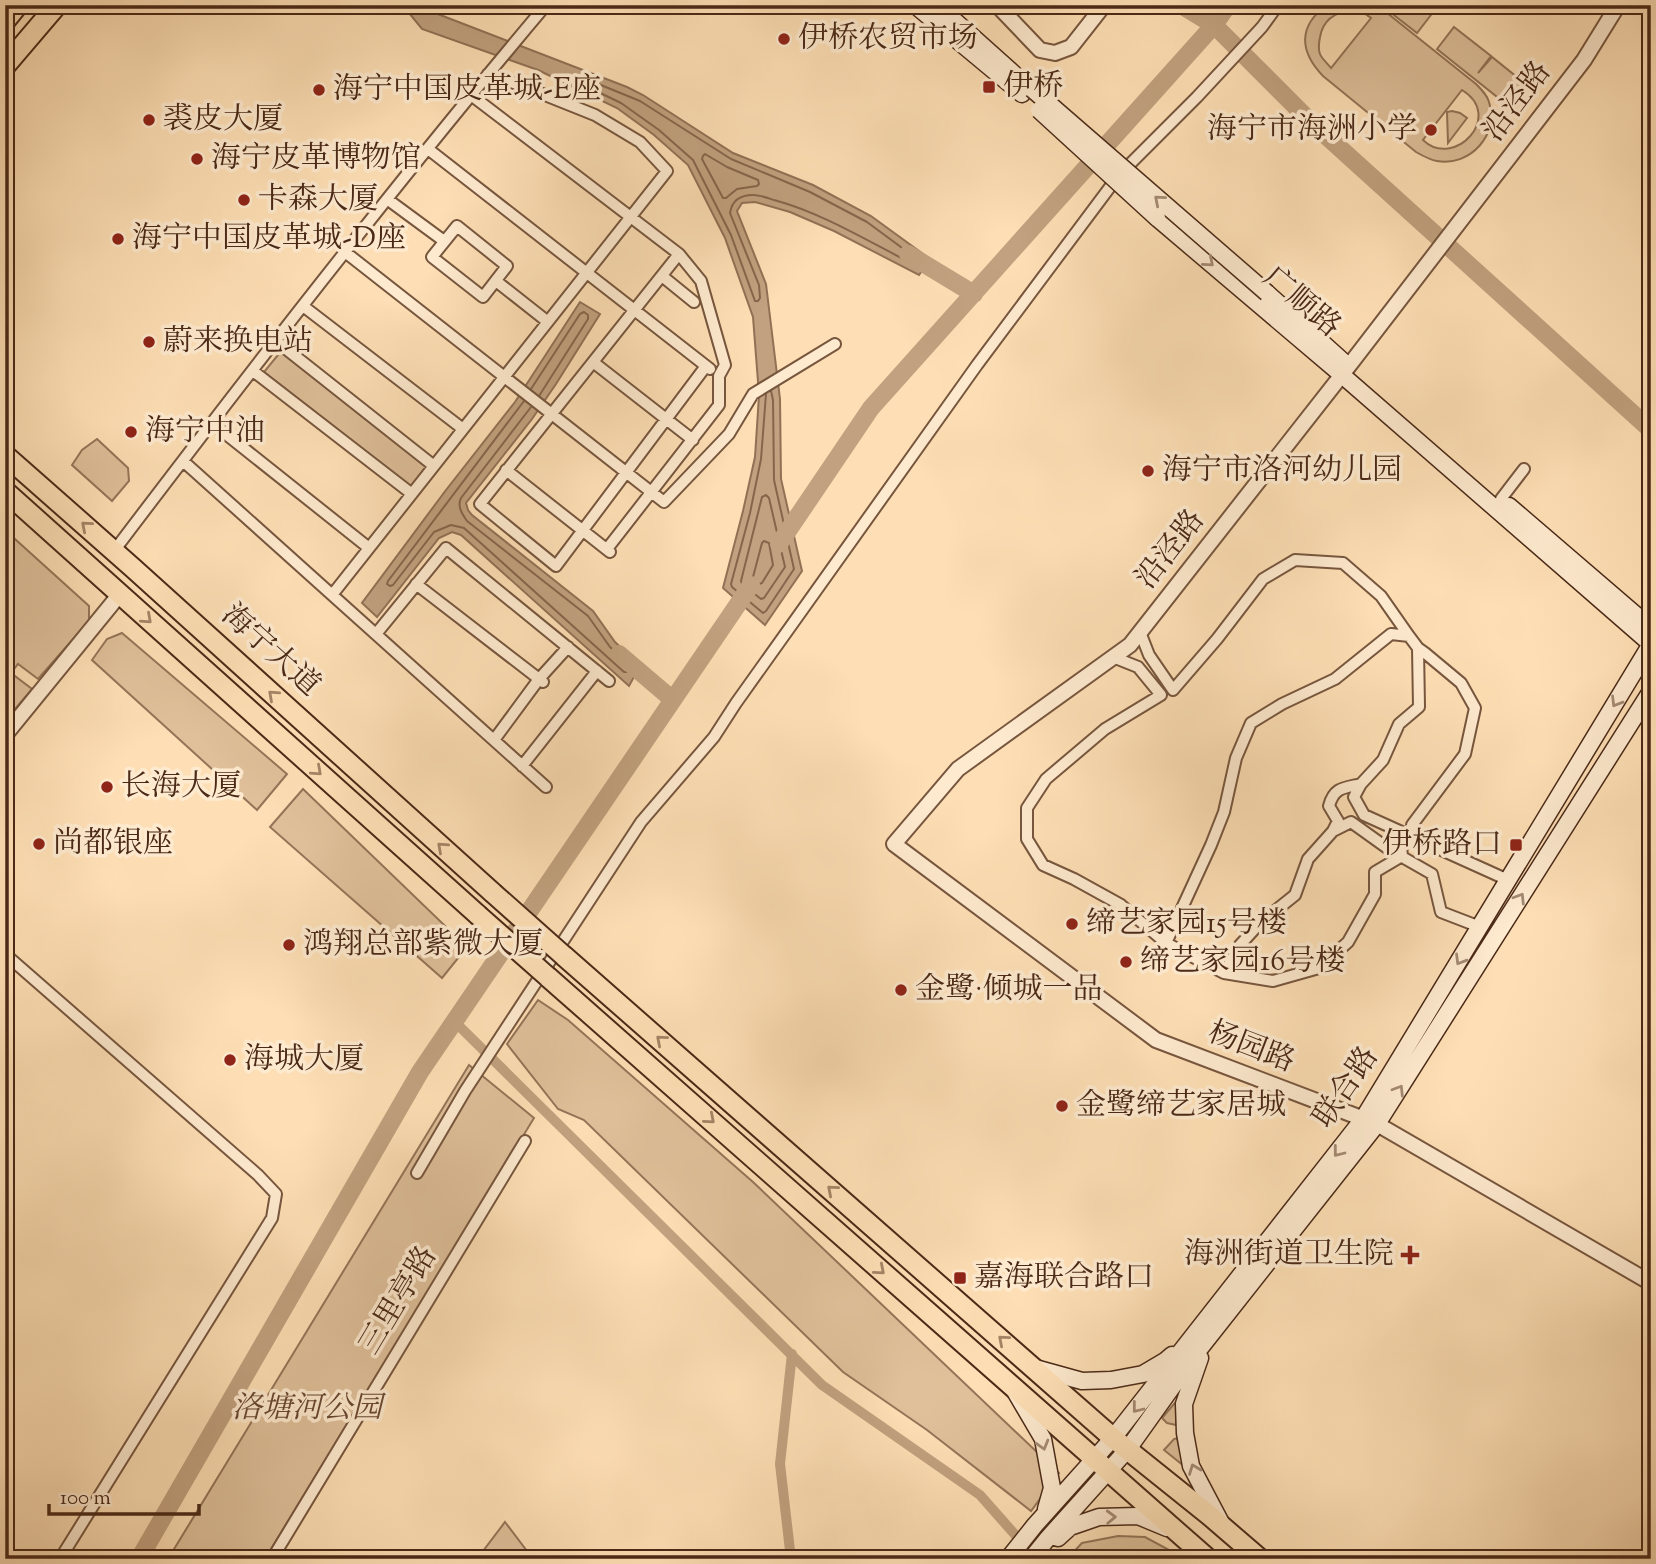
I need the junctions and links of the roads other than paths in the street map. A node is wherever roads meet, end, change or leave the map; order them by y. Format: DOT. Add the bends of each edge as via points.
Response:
graph roads {
  1 [pos="18,5"];
  2 [pos="57,5"];
  3 [pos="545,5"];
  4 [pos="915,5"];
  5 [pos="937,5"];
  6 [pos="997,5"];
  7 [pos="1104,5"];
  8 [pos="1278,5"];
  9 [pos="1618,5"];
  10 [pos="5,21"];
  11 [pos="5,66"];
  12 [pos="490,71"];
  13 [pos="1027,92"];
  14 [pos="471,95"];
  15 [pos="428,149"];
  16 [pos="387,199"];
  17 [pos="631,217"];
  18 [pos="444,241"];
  19 [pos="345,252"];
  20 [pos="679,254"];
  21 [pos="587,273"];
  22 [pos="662,276"];
  23 [pos="496,281"];
  24 [pos="694,302"];
  25 [pos="303,306"];
  26 [pos="635,310"];
  27 [pos="548,322"];
  28 [pos="276,341"];
  29 [pos="835,344"];
  30 [pos="593,362"];
  31 [pos="706,366"];
  32 [pos="253,371"];
  33 [pos="1345,371"];
  34 [pos="719,376"];
  35 [pos="508,380"];
  36 [pos="551,414"];
  37 [pos="666,419"];
  38 [pos="212,423"];
  39 [pos="463,429"];
  40 [pos="693,440"];
  41 [pos="5,455"];
  42 [pos="183,461"];
  43 [pos="434,466"];
  44 [pos="506,470"];
  45 [pos="1524,470"];
  46 [pos="626,472"];
  47 [pos="5,491"];
  48 [pos="652,493"];
  49 [pos="412,494"];
  50 [pos="1501,499"];
  51 [pos="583,530"];
  52 [pos="369,548"];
  53 [pos="114,551"];
  54 [pos="416,584"];
  55 [pos="120,594"];
  56 [pos="332,595"];
  57 [pos="1651,628"];
  58 [pos="1140,632"];
  59 [pos="376,634"];
  60 [pos="1409,636"];
  61 [pos="1651,644"];
  62 [pos="568,647"];
  63 [pos="1418,648"];
  64 [pos="1113,657"];
  65 [pos="597,671"];
  66 [pos="541,681"];
  67 [pos="609,681"];
  68 [pos="1651,691"];
  69 [pos="5,735"];
  70 [pos="494,740"];
  71 [pos="522,766"];
  72 [pos="1361,784"];
  73 [pos="546,787"];
  74 [pos="1333,831"];
  75 [pos="1415,838"];
  76 [pos="894,844"];
  77 [pos="1402,856"];
  78 [pos="1508,880"];
  79 [pos="1480,927"];
  80 [pos="1166,943"];
  81 [pos="5,954"];
  82 [pos="1224,973"];
  83 [pos="1370,1122"];
  84 [pos="525,1141"];
  85 [pos="416,1173"];
  86 [pos="1651,1283"];
  87 [pos="1202,1337"];
  88 [pos="1033,1367"];
  89 [pos="1011,1385"];
  90 [pos="1121,1444"];
  91 [pos="1101,1465"];
  92 [pos="1040,1520"];
  93 [pos="1225,1529"];
  94 [pos="1176,1531"];
  95 [pos="1049,1540"];
  96 [pos="60,1559"];
  97 [pos="272,1559"];
  98 [pos="1008,1559"];
  99 [pos="1032,1559"];
  100 [pos="1208,1559"];
  101 [pos="1260,1559"];
  1 -- 10 [label="highway"];
  2 -- 11 [label="highway"];
  3 -- 12 [label="street"];
  4 -- 13 [label="main road, 广顺路"];
  5 -- 13 [label="main road, 广顺路"];
  6 -- 7 [label="street" via="1040,50 1055,53 1071,47"];
  8 -- 85 [label="street" via="1215,78 1119,175 977,365 714,737 641,822"];
  9 -- 33 [label="street, 沿泾路" via="1584,60"];
  12 -- 14 [label="street"];
  12 -- 17 [label="street" via="595,115 640,142 667,171"];
  33 -- 13 [label="main road, 广顺路, one-way, bridge" via="1267,293"];
  13 -- 33 [label="main road, 广顺路, one-way, bridge" via="1157,218"];
  14 -- 15 [label="street"];
  14 -- 17 [label="street"];
  15 -- 16 [label="street"];
  15 -- 21 [label="street"];
  16 -- 18 [label="street"];
  16 -- 19 [label="street"];
  17 -- 20 [label="street"];
  17 -- 21 [label="street"];
  18 -- 23 [label="street" via="457,226 508,266"];
  18 -- 23 [label="street" via="432,257 483,297"];
  19 -- 25 [label="street"];
  19 -- 35 [label="street"];
  20 -- 22 [label="street"];
  20 -- 34 [label="street" via="701,281 725,365"];
  21 -- 26 [label="street"];
  21 -- 27 [label="street"];
  22 -- 24 [label="street"];
  22 -- 26 [label="street"];
  23 -- 27 [label="street"];
  25 -- 28 [label="street"];
  25 -- 39 [label="street"];
  26 -- 30 [label="street"];
  26 -- 31 [label="street"];
  27 -- 35 [label="street"];
  28 -- 32 [label="street"];
  28 -- 43 [label="street"];
  29 -- 48 [label="street" via="753,394 729,434 664,502"];
  30 -- 36 [label="street"];
  30 -- 37 [label="street"];
  31 -- 34 [label="street"];
  31 -- 37 [label="street"];
  32 -- 38 [label="street"];
  32 -- 49 [label="street"];
  33 -- 50 [label="main road, 广顺路"];
  33 -- 58 [label="street, 沿泾路"];
  33 -- 61 [label="main road, 广顺路"];
  34 -- 40 [label="street" via="719,405"];
  35 -- 36 [label="street"];
  35 -- 39 [label="street"];
  36 -- 44 [label="street"];
  36 -- 46 [label="street"];
  37 -- 40 [label="street"];
  37 -- 46 [label="street"];
  38 -- 42 [label="street"];
  38 -- 52 [label="street"];
  39 -- 43 [label="street"];
  40 -- 48 [label="street"];
  53 -- 41 [label="highway, 海宁大道, one-way"];
  42 -- 53 [label="street"];
  42 -- 56 [label="street"];
  43 -- 49 [label="street"];
  44 -- 51 [label="street"];
  44 -- 51 [label="street" via="480,504 556,566"];
  45 -- 50 [label="street"];
  46 -- 48 [label="street"];
  46 -- 51 [label="street"];
  47 -- 55 [label="highway, 海宁大道"];
  48 -- 51 [label="street" via="608,551"];
  49 -- 52 [label="street"];
  50 -- 57 [label="main road, 广顺路"];
  52 -- 56 [label="street"];
  88 -- 53 [label="highway, 海宁大道, one-way, bridge" via="493,893"];
  54 -- 59 [label="street"];
  54 -- 62 [label="street" via="446,548"];
  54 -- 66 [label="street"];
  55 -- 69 [label="street"];
  55 -- 89 [label="highway, 海宁大道, one-way, bridge"];
  56 -- 59 [label="street"];
  58 -- 60 [label="street" via="1149,655 1173,690 1263,579 1295,560 1343,563 1381,596"];
  58 -- 64 [label="street, 沿泾路"];
  59 -- 70 [label="street"];
  60 -- 63 [label="street"];
  60 -- 80 [label="street" via="1391,634 1335,679 1251,723 1236,758 1224,812"];
  61 -- 78 [label="main road, 联合路, one-way"];
  62 -- 65 [label="street"];
  62 -- 66 [label="street"];
  63 -- 72 [label="street" via="1419,707 1399,724 1383,760"];
  63 -- 75 [label="street" via="1461,682 1475,708 1465,754 1412,825"];
  64 -- 76 [label="street, 沿泾路" via="958,769"];
  64 -- 80 [label="street" via="1138,667 1161,695 1105,729 1046,779 1027,808 1027,839 1043,864 1121,905"];
  65 -- 67 [label="street"];
  65 -- 71 [label="street"];
  66 -- 70 [label="street"];
  83 -- 68 [label="main road, one-way"];
  70 -- 71 [label="street"];
  71 -- 73 [label="street"];
  72 -- 74 [label="street" via="1343,787 1332,796 1329,806 1338,821"];
  72 -- 75 [label="street" via="1354,797 1364,815"];
  74 -- 77 [label="street" via="1351,822"];
  74 -- 82 [label="street" via="1308,859 1295,895 1260,923"];
  75 -- 77 [label="street" via="1401,846"];
  75 -- 78 [label="street"];
  76 -- 83 [label="street, 杨园路" via="1156,1040"];
  77 -- 79 [label="street" via="1432,874 1441,912"];
  77 -- 82 [label="street" via="1375,872 1375,894 1348,942 1319,968 1273,981"];
  78 -- 79 [label="main road, 联合路"];
  79 -- 83 [label="main road, 联合路, one-way"];
  80 -- 82 [label="street"];
  81 -- 96 [label="street" via="276,1194 272,1218"];
  83 -- 86 [label="street, 杨园路"];
  83 -- 87 [label="main road"];
  84 -- 97 [label="street, 三里亭路"];
  87 -- 88 [label="main road" via="1143,1374 1111,1380 1082,1381"];
  87 -- 90 [label="main road"];
  93 -- 87 [label="main road, one-way" via="1191,1466 1185,1433 1184,1404"];
  88 -- 90 [label="highway, 海宁大道"];
  89 -- 91 [label="highway, 海宁大道"];
  89 -- 92 [label="main road, one-way" via="1042,1439 1052,1488"];
  90 -- 91 [label="main road"];
  90 -- 93 [label="highway, 海宁大道"];
  91 -- 92 [label="main road"];
  91 -- 94 [label="highway, 海宁大道"];
  91 -- 95 [label="main road"];
  92 -- 98 [label="main road"];
  93 -- 101 [label="highway, 海宁大道"];
  95 -- 94 [label="main road, one-way" via="1099,1517 1138,1516"];
  94 -- 100 [label="highway, 海宁大道"];
  95 -- 99 [label="main road"];
}
